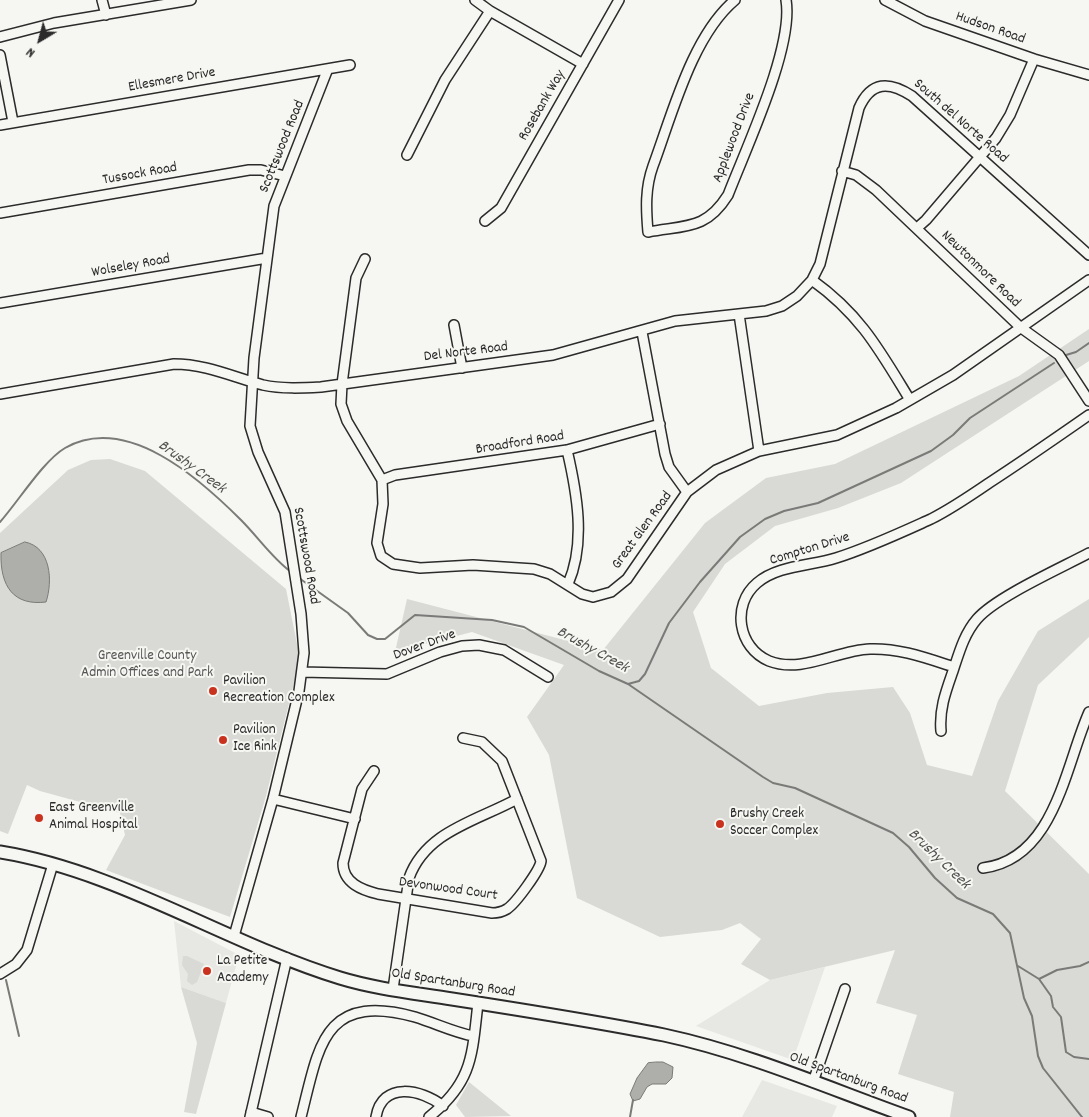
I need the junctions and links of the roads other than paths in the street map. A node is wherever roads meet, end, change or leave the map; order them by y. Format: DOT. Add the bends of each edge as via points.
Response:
graph roads {
  1 [pos="102,0"];
  2 [pos="191,0"];
  3 [pos="475,0"];
  4 [pos="619,0"];
  5 [pos="735,0"];
  6 [pos="786,0"];
  7 [pos="885,0"];
  8 [pos="490,11"];
  9 [pos="106,15"];
  10 [pos="0,37"];
  11 [pos="0,55"];
  12 [pos="1034,59"];
  13 [pos="583,64"];
  14 [pos="350,65"];
  15 [pos="327,71"];
  16 [pos="1089,75"];
  17 [pos="14,122"];
  18 [pos="0,125"];
  19 [pos="407,155"];
  20 [pos="981,157"];
  21 [pos="842,171"];
  22 [pos="284,176"];
  23 [pos="0,213"];
  24 [pos="484,221"];
  25 [pos="917,228"];
  26 [pos="1089,255"];
  27 [pos="266,258"];
  28 [pos="365,258"];
  29 [pos="812,280"];
  30 [pos="1089,280"];
  31 [pos="0,304"];
  32 [pos="739,314"];
  33 [pos="454,325"];
  34 [pos="1020,327"];
  35 [pos="642,332"];
  36 [pos="462,368"];
  37 [pos="252,381"];
  38 [pos="342,384"];
  39 [pos="0,394"];
  40 [pos="910,400"];
  41 [pos="1089,401"];
  42 [pos="1089,415"];
  43 [pos="660,424"];
  44 [pos="567,450"];
  45 [pos="759,451"];
  46 [pos="382,480"];
  47 [pos="687,492"];
  48 [pos="1089,553"];
  49 [pos="568,584"];
  50 [pos="954,667"];
  51 [pos="302,672"];
  52 [pos="548,677"];
  53 [pos="1089,712"];
  54 [pos="941,730"];
  55 [pos="463,738"];
  56 [pos="374,771"];
  57 [pos="273,799"];
  58 [pos="517,800"];
  59 [pos="355,819"];
  60 [pos="0,852"];
  61 [pos="53,864"];
  62 [pos="982,868"];
  63 [pos="406,899"];
  64 [pos="234,936"];
  65 [pos="287,958"];
  66 [pos="0,974"];
  67 [pos="393,989"];
  68 [pos="845,989"];
  69 [pos="478,1003"];
  70 [pos="473,1036"];
  71 [pos="814,1082"];
  72 [pos="443,1106"];
  73 [pos="894,1114"];
  74 [pos="250,1115"];
  75 [pos="268,1117"];
  76 [pos="301,1117"];
  77 [pos="376,1117"];
  78 [pos="429,1117"];
  79 [pos="909,1117"];
  1 -- 9 [label="street"];
  2 -- 9 [label="street"];
  3 -- 8 [label="street"];
  4 -- 13 [label="street, Rosebank Way"];
  5 -- 6 [label="street, Applewood Drive" via="716,20 693,61 656,157 648,180 648,232 700,223 718,211 728,195 776,68 786,26"];
  7 -- 12 [label="street, Hudson Road" via="924,21"];
  8 -- 13 [label="street"];
  8 -- 19 [label="street" via="445,80"];
  9 -- 10 [label="street" via="45,25"];
  11 -- 17 [label="street"];
  12 -- 16 [label="street, Hudson Road"];
  12 -- 20 [label="street" via="1010,115"];
  13 -- 24 [label="street, Rosebank Way" via="501,208"];
  14 -- 15 [label="street, Ellesmere Drive"];
  15 -- 17 [label="street, Ellesmere Drive"];
  15 -- 22 [label="street, Scottswood Road"];
  17 -- 18 [label="street, Ellesmere Drive"];
  20 -- 21 [label="street, South del Norte Road" via="912,96 901,88 888,85 873,89 862,101"];
  20 -- 25 [label="street"];
  20 -- 26 [label="street, South del Norte Road"];
  21 -- 25 [label="street, Newtonmore Road" via="864,180"];
  21 -- 29 [label="street, Del Norte Road" via="820,264"];
  22 -- 23 [label="street, Tussock Road" via="250,170"];
  22 -- 27 [label="street, Scottswood Road" via="274,206"];
  25 -- 34 [label="street, Newtonmore Road"];
  27 -- 31 [label="street, Wolseley Road"];
  27 -- 37 [label="street, Scottswood Road"];
  28 -- 38 [label="street, Great Glen Road" via="356,278"];
  29 -- 32 [label="street, Del Norte Road" via="782,306"];
  29 -- 40 [label="street" via="865,329"];
  30 -- 34 [label="street"];
  32 -- 35 [label="street, Del Norte Road" via="675,321"];
  32 -- 45 [label="street"];
  33 -- 36 [label="street"];
  34 -- 40 [label="street, Great Glen Road" via="953,375"];
  34 -- 41 [label="street, Newtonmore Road" via="1059,356"];
  35 -- 36 [label="street, Del Norte Road" via="552,356"];
  35 -- 43 [label="street"];
  36 -- 38 [label="street, Del Norte Road"];
  37 -- 38 [label="street, Del Norte Road" via="295,388"];
  37 -- 39 [label="street, Del Norte Road" via="203,366 174,364"];
  37 -- 51 [label="street, Scottswood Road" via="251,435 286,512 304,644"];
  38 -- 46 [label="street, Great Glen Road" via="342,404 347,421"];
  40 -- 45 [label="street, Great Glen Road" via="837,435"];
  42 -- 50 [label="street, Compton Drive" via="946,512 836,558 770,575 756,584 743,605 742,627 748,645 774,662 801,664 858,650 879,649 907,652"];
  43 -- 44 [label="street, Broadford Road"];
  43 -- 47 [label="street" via="667,462"];
  44 -- 46 [label="street, Broadford Road" via="395,475"];
  44 -- 49 [label="street" via="578,523 576,561"];
  45 -- 47 [label="street, Great Glen Road" via="722,466"];
  46 -- 49 [label="street, Great Glen Road" via="383,504 377,542 385,559 420,568 473,565 534,569"];
  47 -- 49 [label="street, Great Glen Road" via="637,566 617,588 593,597"];
  48 -- 50 [label="street" via="986,611 968,632"];
  50 -- 54 [label="street" via="940,712"];
  51 -- 52 [label="street, Dover Drive" via="387,674 440,652 479,645 504,650"];
  51 -- 57 [label="street, Scottswood Road"];
  53 -- 62 [label="street" via="1055,803 1039,834 1015,857 997,866"];
  55 -- 58 [label="street, Devonwood Court" via="482,742 498,754"];
  56 -- 59 [label="street, Devonwood Court" via="365,782"];
  57 -- 59 [label="street"];
  57 -- 64 [label="street, Scottswood Road"];
  58 -- 63 [label="street" via="431,844 412,870"];
  58 -- 63 [label="street, Devonwood Court" via="541,864 510,907 492,913"];
  59 -- 63 [label="street, Devonwood Court" via="343,863 346,877 368,891"];
  60 -- 61 [label="main road, Old Spartanburg Road"];
  61 -- 64 [label="main road, Old Spartanburg Road" via="90,876"];
  61 -- 66 [label="street" via="27,950 16,964"];
  63 -- 67 [label="street"];
  64 -- 65 [label="main road, Old Spartanburg Road"];
  65 -- 67 [label="main road, Old Spartanburg Road" via="341,978"];
  65 -- 74 [label="street"];
  67 -- 69 [label="main road, Old Spartanburg Road"];
  68 -- 71 [label="street"];
  69 -- 70 [label="street"];
  69 -- 71 [label="main road, Old Spartanburg Road" via="685,1040"];
  70 -- 72 [label="street" via="464,1079"];
  70 -- 76 [label="street" via="398,1012 369,1011 348,1016 330,1031 318,1050"];
  71 -- 73 [label="main road, Old Spartanburg Road"];
  72 -- 77 [label="street" via="424,1094 393,1092 382,1100"];
  72 -- 78 [label="street"];
  73 -- 79 [label="main road, Old Spartanburg Road"];
  74 -- 75 [label="street"];
}
